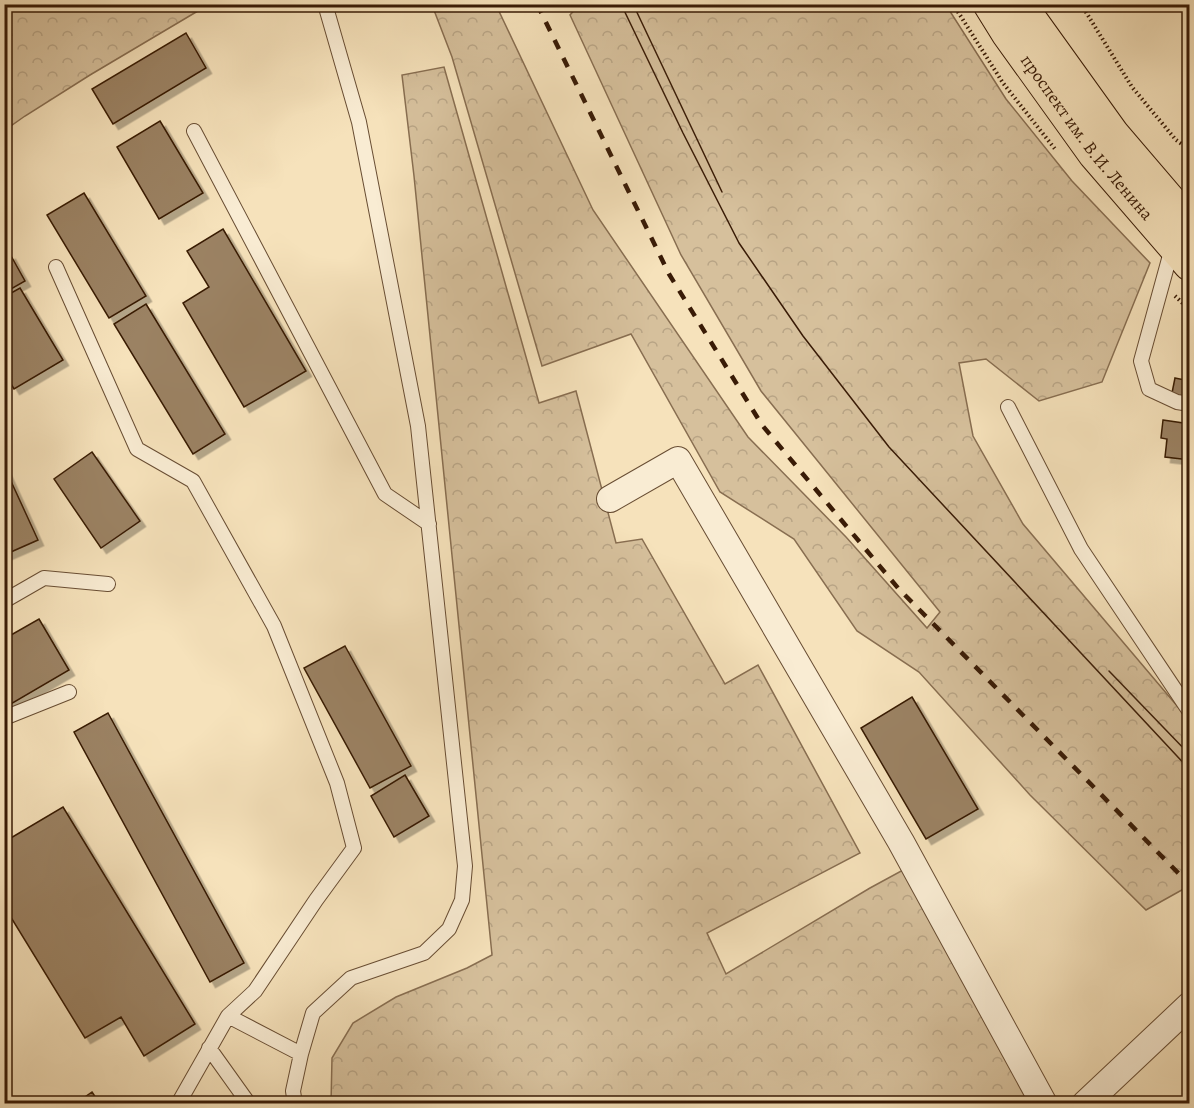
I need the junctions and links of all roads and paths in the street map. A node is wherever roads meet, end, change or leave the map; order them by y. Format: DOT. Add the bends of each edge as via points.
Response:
graph roads {
  1 [pos="325,4"];
  2 [pos="990,4"];
  3 [pos="1021,4"];
  4 [pos="1081,4"];
  5 [pos="194,131"];
  6 [pos="1190,150"];
  7 [pos="1184,245"];
  8 [pos="56,267"];
  9 [pos="1190,404"];
  10 [pos="1008,407"];
  11 [pos="610,499"];
  12 [pos="429,524"];
  13 [pos="108,584"];
  14 [pos="4,601"];
  15 [pos="69,692"];
  16 [pos="1190,712"];
  17 [pos="4,718"];
  18 [pos="1190,1005"];
  19 [pos="228,1016"];
  20 [pos="209,1048"];
  21 [pos="301,1054"];
  22 [pos="178,1104"];
  23 [pos="249,1104"];
  24 [pos="295,1104"];
  25 [pos="1044,1104"];
  26 [pos="1085,1104"];
  1 -- 12 [label="lane" via="361,134 418,426"];
  2 -- 7 [label="main road, проспект им. В.И. Ленина" via="1095,154"];
  3 -- 7 [label="main road, проспект им. В.И. Ленина"];
  4 -- 6 [label="path" via="1132,87 1176,140"];
  5 -- 12 [label="lane" via="385,494"];
  7 -- 9 [label="lane" via="1141,361 1149,389"];
  8 -- 19 [label="lane" via="137,449 193,481 274,626 337,783 354,848 255,991"];
  10 -- 16 [label="lane" via="1081,549"];
  11 -- 25 [label="street" via="678,460 901,842"];
  12 -- 21 [label="lane" via="465,866 462,900 449,929 424,953 351,978 313,1013"];
  13 -- 14 [label="lane" via="44,578"];
  15 -- 17 [label="lane"];
  18 -- 26 [label="street"];
  19 -- 20 [label="lane"];
  19 -- 21 [label="lane"];
  20 -- 22 [label="lane"];
  20 -- 23 [label="lane"];
  21 -- 24 [label="lane" via="293,1091"];
}
